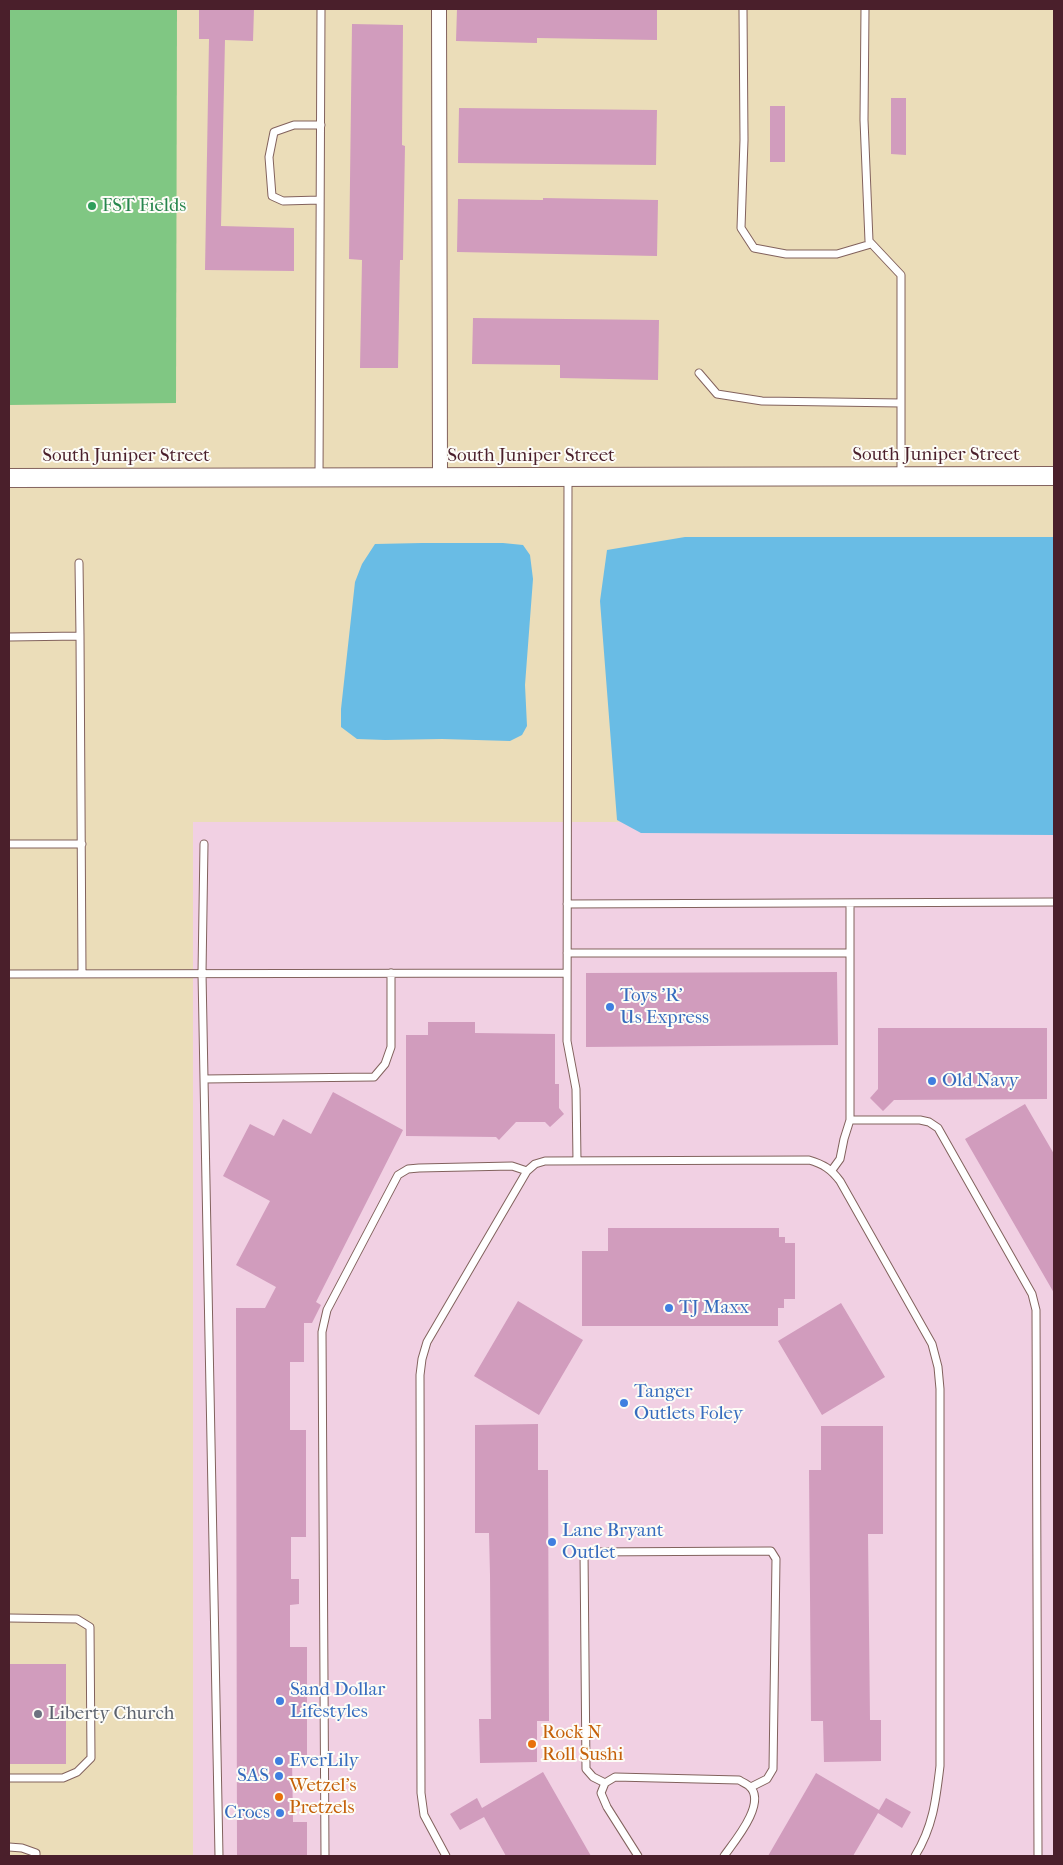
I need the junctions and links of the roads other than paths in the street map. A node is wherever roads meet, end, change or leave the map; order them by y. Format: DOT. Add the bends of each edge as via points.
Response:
graph roads {
  1 [pos="321,9"];
  2 [pos="439,9"];
  3 [pos="743,9"];
  4 [pos="865,9"];
  5 [pos="321,125"];
  6 [pos="320,200"];
  7 [pos="871,244"];
  8 [pos="699,373"];
  9 [pos="901,404"];
  10 [pos="901,476"];
  11 [pos="1054,476"];
  12 [pos="319,477"];
  13 [pos="440,477"];
  14 [pos="568,477"];
  15 [pos="9,478"];
  16 [pos="80,563"];
  17 [pos="80,636"];
  18 [pos="9,638"];
  19 [pos="9,844"];
  20 [pos="82,844"];
  21 [pos="204,844"];
  22 [pos="1054,902"];
  23 [pos="850,903"];
  24 [pos="567,904"];
  25 [pos="567,953"];
  26 [pos="850,953"];
  27 [pos="202,973"];
  28 [pos="390,973"];
  29 [pos="567,973"];
  30 [pos="9,974"];
  31 [pos="82,974"];
  32 [pos="204,1079"];
  33 [pos="850,1120"];
  34 [pos="577,1161"];
  35 [pos="832,1170"];
  36 [pos="527,1171"];
  37 [pos="9,1618"];
  38 [pos="9,1778"];
  39 [pos="605,1783"];
  40 [pos="751,1787"];
  41 [pos="9,1847"];
  42 [pos="36,1856"];
  43 [pos="219,1856"];
  44 [pos="325,1856"];
  45 [pos="446,1856"];
  46 [pos="638,1856"];
  47 [pos="724,1856"];
  48 [pos="915,1856"];
  49 [pos="1038,1856"];
  1 -- 5 [label="lane"];
  2 -- 13 [label="street"];
  3 -- 7 [label="lane" via="741,228 754,248 786,254 836,254"];
  4 -- 7 [label="lane" via="864,120 868,241"];
  5 -- 6 [label="lane"];
  5 -- 6 [label="lane" via="294,125 274,132 269,158 272,196 282,201"];
  6 -- 12 [label="lane"];
  7 -- 9 [label="lane" via="901,275"];
  8 -- 9 [label="lane" via="717,394 735,397 762,401"];
  9 -- 10 [label="lane"];
  10 -- 11 [label="street, South Juniper Street"];
  10 -- 14 [label="street, South Juniper Street"];
  12 -- 13 [label="street, South Juniper Street"];
  12 -- 15 [label="street, South Juniper Street"];
  13 -- 14 [label="street, South Juniper Street"];
  14 -- 24 [label="lane"];
  16 -- 17 [label="lane"];
  17 -- 18 [label="lane"];
  17 -- 20 [label="lane"];
  19 -- 20 [label="lane"];
  20 -- 31 [label="lane"];
  21 -- 27 [label="lane"];
  22 -- 23 [label="lane"];
  23 -- 24 [label="lane"];
  23 -- 26 [label="lane"];
  24 -- 25 [label="lane"];
  25 -- 26 [label="lane"];
  25 -- 29 [label="lane"];
  26 -- 33 [label="lane"];
  27 -- 28 [label="lane"];
  27 -- 31 [label="lane"];
  27 -- 32 [label="lane"];
  28 -- 29 [label="lane"];
  28 -- 32 [label="lane" via="390,1046 385,1064 374,1077"];
  29 -- 34 [label="lane" via="567,1041 576,1089"];
  30 -- 31 [label="lane"];
  32 -- 43 [label="lane"];
  33 -- 35 [label="lane" via="840,1159"];
  33 -- 49 [label="lane" via="920,1120 938,1128 1032,1294 1036,1310"];
  34 -- 35 [label="lane" via="809,1160"];
  34 -- 36 [label="lane" via="545,1161"];
  35 -- 48 [label="lane" via="932,1344 938,1367 940,1766 936,1801 926,1838"];
  36 -- 44 [label="lane" via="512,1166 419,1168 408,1169 398,1175 327,1310 322,1332"];
  36 -- 45 [label="lane" via="427,1342 420,1375 422,1793 424,1815"];
  37 -- 38 [label="lane" via="77,1619 90,1627 91,1758 77,1772 63,1778"];
  39 -- 40 [label="lane" via="616,1777 726,1779 739,1780"];
  39 -- 40 [label="lane" via="586,1769 584,1552 771,1551 776,1559 773,1769 767,1779"];
  39 -- 46 [label="lane" via="601,1793 607,1807"];
  40 -- 47 [label="lane" via="755,1798 753,1813"];
  41 -- 42 [label="lane" via="22,1848 36,1853"];
}
